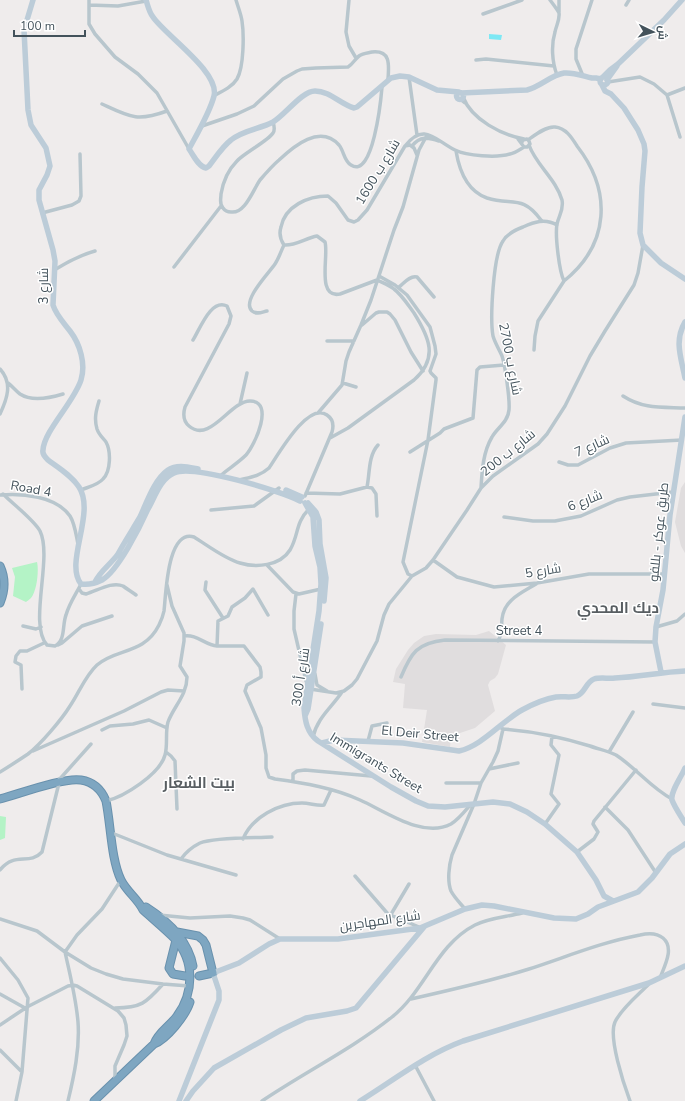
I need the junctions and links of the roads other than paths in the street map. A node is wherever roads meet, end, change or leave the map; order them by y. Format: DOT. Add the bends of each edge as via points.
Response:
graph roads {
  1 [pos="33,0"];
  2 [pos="89,0"];
  3 [pos="146,0"];
  4 [pos="236,0"];
  5 [pos="349,0"];
  6 [pos="522,0"];
  7 [pos="550,0"];
  8 [pos="559,0"];
  9 [pos="592,0"];
  10 [pos="629,0"];
  11 [pos="682,0"];
  12 [pos="89,5"];
  13 [pos="626,5"];
  14 [pos="559,13"];
  15 [pos="483,14"];
  16 [pos="356,58"];
  17 [pos="476,60"];
  18 [pos="554,66"];
  19 [pos="557,75"];
  20 [pos="583,76"];
  21 [pos="409,77"];
  22 [pos="388,80"];
  23 [pos="604,81"];
  24 [pos="382,85"];
  25 [pos="685,88"];
  26 [pos="215,95"];
  27 [pos="667,95"];
  28 [pos="460,96"];
  29 [pos="102,104"];
  30 [pos="167,110"];
  31 [pos="273,122"];
  32 [pos="202,126"];
  33 [pos="418,135"];
  34 [pos="426,137"];
  35 [pos="680,137"];
  36 [pos="442,142"];
  37 [pos="525,143"];
  38 [pos="405,146"];
  39 [pos="412,146"];
  40 [pos="189,149"];
  41 [pos="456,151"];
  42 [pos="80,154"];
  43 [pos="418,156"];
  44 [pos="222,206"];
  45 [pos="42,213"];
  46 [pos="542,220"];
  47 [pos="557,225"];
  48 [pos="284,245"];
  49 [pos="643,245"];
  50 [pos="95,251"];
  51 [pos="174,267"];
  52 [pos="54,269"];
  53 [pos="378,278"];
  54 [pos="685,279"];
  55 [pos="564,281"];
  56 [pos="399,288"];
  57 [pos="407,295"];
  58 [pos="434,297"];
  59 [pos="404,299"];
  60 [pos="267,311"];
  61 [pos="685,322"];
  62 [pos="361,325"];
  63 [pos="193,340"];
  64 [pos="327,341"];
  65 [pos="354,341"];
  66 [pos="534,350"];
  67 [pos="504,365"];
  68 [pos="0,369"];
  69 [pos="423,371"];
  70 [pos="247,373"];
  71 [pos="685,378"];
  72 [pos="8,383"];
  73 [pos="343,383"];
  74 [pos="356,387"];
  75 [pos="63,394"];
  76 [pos="623,396"];
  77 [pos="99,401"];
  78 [pos="240,404"];
  79 [pos="685,408"];
  80 [pos="318,412"];
  81 [pos="0,414"];
  82 [pos="685,417"];
  83 [pos="330,438"];
  84 [pos="428,440"];
  85 [pos="682,440"];
  86 [pos="378,445"];
  87 [pos="410,452"];
  88 [pos="559,462"];
  89 [pos="220,475"];
  90 [pos="244,479"];
  91 [pos="237,481"];
  92 [pos="367,487"];
  93 [pos="481,488"];
  94 [pos="81,490"];
  95 [pos="277,490"];
  96 [pos="673,492"];
  97 [pos="2,494"];
  98 [pos="304,498"];
  99 [pos="309,509"];
  100 [pos="211,510"];
  101 [pos="377,516"];
  102 [pos="504,517"];
  103 [pos="317,526"];
  104 [pos="78,547"];
  105 [pos="433,560"];
  106 [pos="267,565"];
  107 [pos="0,566"];
  108 [pos="664,574"];
  109 [pos="412,576"];
  110 [pos="166,580"];
  111 [pos="206,582"];
  112 [pos="536,583"];
  113 [pos="80,586"];
  114 [pos="323,589"];
  115 [pos="296,594"];
  116 [pos="136,595"];
  117 [pos="0,603"];
  118 [pos="685,614"];
  119 [pos="268,615"];
  120 [pos="112,616"];
  121 [pos="223,618"];
  122 [pos="23,626"];
  123 [pos="41,627"];
  124 [pos="656,627"];
  125 [pos="502,633"];
  126 [pos="184,636"];
  127 [pos="498,641"];
  128 [pos="506,641"];
  129 [pos="655,642"];
  130 [pos="44,643"];
  131 [pos="58,645"];
  132 [pos="217,646"];
  133 [pos="314,665"];
  134 [pos="661,672"];
  135 [pos="685,672"];
  136 [pos="401,678"];
  137 [pos="309,688"];
  138 [pos="22,689"];
  139 [pos="184,691"];
  140 [pos="342,692"];
  141 [pos="334,693"];
  142 [pos="653,704"];
  143 [pos="685,708"];
  144 [pos="633,712"];
  145 [pos="305,716"];
  146 [pos="388,723"];
  147 [pos="167,728"];
  148 [pos="495,728"];
  149 [pos="503,729"];
  150 [pos="102,730"];
  151 [pos="552,736"];
  152 [pos="313,737"];
  153 [pos="44,738"];
  154 [pos="368,741"];
  155 [pos="322,742"];
  156 [pos="50,743"];
  157 [pos="91,744"];
  158 [pos="166,752"];
  159 [pos="608,752"];
  160 [pos="29,753"];
  161 [pos="518,763"];
  162 [pos="685,768"];
  163 [pos="489,769"];
  164 [pos="636,770"];
  165 [pos="0,772"];
  166 [pos="374,776"];
  167 [pos="293,781"];
  168 [pos="58,783"];
  169 [pos="446,783"];
  170 [pos="481,783"];
  171 [pos="331,790"];
  172 [pos="0,799"];
  173 [pos="672,799"];
  174 [pos="106,802"];
  175 [pos="472,804"];
  176 [pos="605,807"];
  177 [pos="177,809"];
  178 [pos="685,823"];
  179 [pos="545,824"];
  180 [pos="112,833"];
  181 [pos="272,837"];
  182 [pos="242,839"];
  183 [pos="685,844"];
  184 [pos="577,852"];
  185 [pos="181,859"];
  186 [pos="0,870"];
  187 [pos="656,873"];
  188 [pos="236,875"];
  189 [pos="354,876"];
  190 [pos="121,880"];
  191 [pos="409,884"];
  192 [pos="603,894"];
  193 [pos="613,901"];
  194 [pos="142,906"];
  195 [pos="598,908"];
  196 [pos="465,909"];
  197 [pos="527,912"];
  198 [pos="156,915"];
  199 [pos="390,916"];
  200 [pos="0,919"];
  201 [pos="422,927"];
  202 [pos="177,932"];
  203 [pos="196,935"];
  204 [pos="280,939"];
  205 [pos="176,940"];
  206 [pos="188,950"];
  207 [pos="65,952"];
  208 [pos="0,958"];
  209 [pos="170,961"];
  210 [pos="188,962"];
  211 [pos="684,968"];
  212 [pos="213,973"];
  213 [pos="186,976"];
  214 [pos="200,976"];
  215 [pos="659,980"];
  216 [pos="649,983"];
  217 [pos="163,984"];
  218 [pos="73,985"];
  219 [pos="190,986"];
  220 [pos="0,994"];
  221 [pos="411,999"];
  222 [pos="26,1008"];
  223 [pos="114,1008"];
  224 [pos="0,1024"];
  225 [pos="154,1044"];
  226 [pos="0,1050"];
  227 [pos="415,1065"];
  228 [pos="22,1072"];
  229 [pos="115,1080"];
  230 [pos="16,1101"];
  231 [pos="68,1101"];
  232 [pos="94,1101"];
  233 [pos="179,1101"];
  234 [pos="186,1101"];
  235 [pos="262,1101"];
  236 [pos="360,1101"];
  237 [pos="434,1101"];
  238 [pos="630,1101"];
  1 -- 45 [label="street, شارع 3" via="24,30 29,119 32,129 46,148 50,166 39,190"];
  2 -- 12 [label="street"];
  3 -- 12 [label="street" via="118,6"];
  3 -- 26 [label="street" via="153,17 200,65 214,87"];
  4 -- 26 [label="street" via="243,27 239,74 230,87"];
  5 -- 16 [label="street" via="346,32 349,46"];
  6 -- 15 [label="street"];
  7 -- 14 [label="street"];
  8 -- 14 [label="street"];
  9 -- 20 [label="street" via="576,49 576,59"];
  10 -- 13 [label="street"];
  11 -- 23 [label="street"];
  12 -- 30 [label="street" via="89,24 99,41 143,78 157,93"];
  14 -- 18 [label="street" via="554,37"];
  16 -- 22 [label="street" via="362,54 384,54 389,66"];
  16 -- 32 [label="street" via="348,67 297,71 283,79 254,106"];
  17 -- 18 [label="street"];
  18 -- 19 [label="street"];
  19 -- 20 [label="street" via="566,72"];
  19 -- 28 [label="street" via="527,90 478,92"];
  20 -- 23 [label="street"];
  21 -- 22 [label="street" via="400,76"];
  21 -- 28 [label="street" via="436,90"];
  21 -- 33 [label="street"];
  22 -- 24 [label="street"];
  23 -- 27 [label="street" via="640,77"];
  23 -- 49 [label="street" via="631,119 644,144 640,233"];
  24 -- 31 [label="street" via="354,108 324,92 312,91 305,94"];
  24 -- 44 [label="street" via="372,146 364,165 352,166 338,143 324,137 312,137 278,160 240,210 230,212"];
  25 -- 27 [label="street"];
  26 -- 32 [label="street"];
  27 -- 35 [label="street"];
  28 -- 37 [label="street" via="475,114 487,123"];
  29 -- 30 [label="street" via="134,118 150,117"];
  30 -- 40 [label="street"];
  31 -- 40 [label="street" via="231,139 206,168 200,166"];
  31 -- 44 [label="street" via="271,135 242,156 231,168 222,189"];
  32 -- 40 [label="street"];
  33 -- 36 [label="street, شارع ب 1600" via="431,135"];
  33 -- 38 [label="street, شارع ب 1600"];
  34 -- 36 [label="street"];
  34 -- 39 [label="street"];
  34 -- 43 [label="street"];
  36 -- 41 [label="street"];
  37 -- 41 [label="street" via="510,154 492,156"];
  37 -- 47 [label="street" via="557,188 562,200 563,208"];
  37 -- 55 [label="street" via="551,127 564,130 589,163 600,190 601,212 595,243 581,266"];
  38 -- 39 [label="street"];
  38 -- 48 [label="street, شارع ب 1600" via="362,217 354,222 348,220 328,196 309,199 293,207 284,216 280,230"];
  39 -- 43 [label="street"];
  41 -- 46 [label="street" via="463,176 478,194 523,204"];
  42 -- 45 [label="street" via="79,201"];
  43 -- 53 [label="street"];
  44 -- 51 [label="street"];
  45 -- 52 [label="street, شارع 3" via="54,250"];
  46 -- 47 [label="street"];
  46 -- 67 [label="street, شارع ب 2700" via="508,234 498,251 492,298 493,335"];
  47 -- 55 [label="street"];
  48 -- 53 [label="street" via="317,236 325,242 327,290 335,295"];
  48 -- 60 [label="street" via="277,261 258,285 249,302 254,312"];
  49 -- 54 [label="street" via="661,263"];
  49 -- 93 [label="street, شارع ب 200" via="636,282 590,356 559,416 538,444 493,476"];
  50 -- 52 [label="street"];
  52 -- 94 [label="street, شارع 3" via="53,305 76,343 83,367 78,391 52,428 43,451 45,457 72,479"];
  53 -- 56 [label="street"];
  53 -- 59 [label="street"];
  53 -- 62 [label="street"];
  55 -- 66 [label="street" via="538,321"];
  56 -- 57 [label="street"];
  56 -- 58 [label="street" via="414,276"];
  57 -- 59 [label="street"];
  57 -- 84 [label="street" via="430,327 435,346 434,362 430,371 436,380"];
  59 -- 69 [label="street" via="428,337 429,353"];
  61 -- 71 [label="street" via="680,331 678,344"];
  62 -- 65 [label="street"];
  62 -- 69 [label="street" via="379,312 390,314"];
  63 -- 78 [label="street" via="213,308 222,304 227,306 231,316 229,324 184,406 183,415 187,424 193,429 206,430"];
  64 -- 65 [label="street"];
  65 -- 73 [label="street" via="346,361"];
  67 -- 84 [label="street" via="478,367 473,418 444,429"];
  67 -- 93 [label="street, شارع ب 2700" via="508,413 487,448"];
  68 -- 72 [label="street"];
  69 -- 83 [label="street" via="348,428"];
  70 -- 78 [label="street"];
  72 -- 75 [label="street" via="20,393 32,398"];
  72 -- 81 [label="street" via="6,401"];
  73 -- 74 [label="street"];
  73 -- 80 [label="street"];
  76 -- 79 [label="street" via="648,406"];
  77 -- 94 [label="street" via="96,419 98,430 108,448 109,467 104,478 98,483"];
  78 -- 89 [label="street" via="256,402 263,411 257,438 246,454"];
  80 -- 83 [label="street" via="328,415 331,419 333,428"];
  80 -- 90 [label="street" via="309,416 294,432 269,468 260,475"];
  82 -- 85 [label="street, طريق عوكر - بللفو"];
  83 -- 98 [label="street"];
  84 -- 87 [label="street"];
  84 -- 109 [label="street" via="403,562 408,574"];
  85 -- 88 [label="street, شارع 7" via="626,443 610,448 578,465"];
  85 -- 96 [label="street, طريق عوكر - بللفو"];
  86 -- 92 [label="street" via="372,456"];
  89 -- 90 [label="street"];
  89 -- 91 [label="street"];
  89 -- 113 [label="street" via="186,466 175,467 164,473 126,545 95,582"];
  90 -- 91 [label="street"];
  90 -- 95 [label="street"];
  91 -- 95 [label="street"];
  92 -- 98 [label="street" via="340,494"];
  92 -- 101 [label="street" via="375,492"];
  93 -- 105 [label="street, شارع ب 200"];
  94 -- 104 [label="street" via="84,500 83,527"];
  95 -- 98 [label="street"];
  95 -- 100 [label="street" via="254,506"];
  96 -- 102 [label="street, شارع 6" via="617,500 581,516 555,521"];
  96 -- 108 [label="street, طريق عوكر - بللفو"];
  97 -- 104 [label="street, Road 4" via="43,499 59,505 70,517"];
  97 -- 123 [label="street" via="38,528 42,536 44,557"];
  98 -- 99 [label="street, شارع أ 300"];
  98 -- 103 [label="street, شارع أ 300" via="316,512"];
  99 -- 103 [label="street, شارع أ 300"];
  99 -- 106 [label="street" via="301,518 290,550 280,560"];
  103 -- 114 [label="street, شارع أ 300" via="315,546 320,558"];
  104 -- 113 [label="street" via="76,575"];
  105 -- 109 [label="street, شارع ب 200" via="426,568"];
  105 -- 112 [label="street, شارع 5" via="452,575 483,585 508,587"];
  106 -- 110 [label="street" via="238,563 190,536 183,538 176,546"];
  106 -- 115 [label="street" via="286,587"];
  107 -- 117 [label="highway" via="5,586"];
  108 -- 112 [label="street, شارع 5" via="588,574"];
  108 -- 124 [label="street, طريق عوكر - بللفو"];
  109 -- 140 [label="street, شارع ب 200" via="388,606 379,637 357,679 350,688"];
  110 -- 126 [label="street" via="172,606"];
  110 -- 153 [label="street" via="162,616 155,632 136,647 96,666 66,713"];
  111 -- 121 [label="street" via="205,590"];
  112 -- 125 [label="street" via="508,603 502,619"];
  113 -- 116 [label="street" via="82,593 86,594 117,585"];
  113 -- 131 [label="street" via="65,615 63,634"];
  114 -- 115 [label="street"];
  114 -- 133 [label="street, شارع أ 300"];
  114 -- 137 [label="street, شارع أ 300"];
  115 -- 137 [label="street" via="294,629"];
  118 -- 124 [label="street" via="677,621"];
  119 -- 121 [label="street" via="254,589"];
  120 -- 131 [label="street" via="82,626"];
  121 -- 132 [label="street" via="218,622"];
  122 -- 123 [label="street" via="36,629"];
  123 -- 130 [label="street"];
  124 -- 129 [label="street, طريق عوكر - بللفو"];
  125 -- 127 [label="street"];
  125 -- 128 [label="street"];
  126 -- 132 [label="street" via="198,638 209,645"];
  126 -- 139 [label="street" via="180,663 187,677"];
  127 -- 128 [label="street, Street 4"];
  127 -- 136 [label="street, Street 4" via="445,640 426,643 414,652"];
  128 -- 129 [label="street, Street 4"];
  129 -- 134 [label="street, طريق عوكر - بللفو"];
  130 -- 131 [label="street" via="48,646"];
  130 -- 138 [label="street" via="20,651 16,656 15,662 21,665"];
  132 -- 167 [label="street" via="244,646 260,667 261,677 247,685 245,691 261,728 268,775 275,779"];
  133 -- 137 [label="street, شارع أ 300"];
  133 -- 141 [label="street" via="317,685"];
  134 -- 135 [label="street, El Deir Street"];
  134 -- 148 [label="street, El Deir Street" via="595,678 577,696 556,697 533,704"];
  137 -- 141 [label="street"];
  137 -- 145 [label="street, شارع أ 300" via="304,708"];
  139 -- 147 [label="street"];
  139 -- 156 [label="street" via="161,692"];
  140 -- 141 [label="street"];
  140 -- 152 [label="street, شارع ب 200" via="322,717"];
  142 -- 143 [label="street"];
  144 -- 159 [label="street"];
  145 -- 152 [label="street, Immigrants Street" via="306,726"];
  146 -- 154 [label="street" via="372,726"];
  147 -- 150 [label="street" via="149,720 110,726"];
  147 -- 158 [label="street"];
  148 -- 149 [label="street"];
  148 -- 154 [label="street, El Deir Street" via="480,741 459,751 414,744"];
  149 -- 151 [label="street"];
  149 -- 163 [label="street" via="498,751"];
  151 -- 159 [label="street"];
  151 -- 179 [label="street" via="552,745 559,755 551,794 559,805"];
  152 -- 155 [label="street, Immigrants Street"];
  153 -- 156 [label="street"];
  153 -- 160 [label="street"];
  154 -- 155 [label="street, El Deir Street"];
  155 -- 166 [label="street, Immigrants Street"];
  156 -- 160 [label="street"];
  157 -- 168 [label="street"];
  158 -- 174 [label="street" via="164,759 149,776 124,794"];
  158 -- 177 [label="street" via="175,761"];
  159 -- 164 [label="street"];
  160 -- 165 [label="street"];
  161 -- 163 [label="street"];
  162 -- 173 [label="street" via="673,790"];
  163 -- 170 [label="street"];
  164 -- 173 [label="street"];
  164 -- 176 [label="street"];
  166 -- 167 [label="street" via="305,770 295,772"];
  166 -- 175 [label="street, Immigrants Street" via="428,806"];
  167 -- 171 [label="street"];
  168 -- 172 [label="highway"];
  168 -- 174 [label="highway" via="77,780 87,782 99,789"];
  168 -- 186 [label="street" via="42,852 34,858 10,861"];
  169 -- 170 [label="street"];
  170 -- 175 [label="street"];
  171 -- 175 [label="street" via="360,800 394,817 432,828 450,824"];
  171 -- 182 [label="street" via="324,805 293,804 265,814 253,824"];
  173 -- 178 [label="street"];
  174 -- 180 [label="highway"];
  175 -- 179 [label="street, Immigrants Street" via="510,804"];
  175 -- 196 [label="street" via="450,862 451,891"];
  176 -- 184 [label="street" via="594,820 593,824 598,832 594,839"];
  176 -- 187 [label="street" via="628,830"];
  179 -- 184 [label="street, Immigrants Street"];
  180 -- 185 [label="street"];
  180 -- 190 [label="highway"];
  181 -- 182 [label="street"];
  182 -- 185 [label="street" via="202,842 190,849"];
  183 -- 187 [label="street" via="670,854"];
  184 -- 192 [label="street, Immigrants Street"];
  185 -- 188 [label="street"];
  187 -- 193 [label="street" via="638,892"];
  189 -- 199 [label="street"];
  190 -- 194 [label="highway" via="127,891"];
  190 -- 207 [label="street" via="102,909 76,935"];
  191 -- 199 [label="street"];
  192 -- 193 [label="street"];
  192 -- 195 [label="street"];
  193 -- 195 [label="street, شارع المهاجرين"];
  194 -- 198 [label="highway"];
  194 -- 205 [label="highway"];
  195 -- 197 [label="street, شارع المهاجرين" via="576,919 554,918"];
  196 -- 197 [label="street, شارع المهاجرين" via="494,906"];
  196 -- 201 [label="street, شارع المهاجرين"];
  197 -- 221 [label="street" via="487,920 464,932 451,943 431,968"];
  198 -- 202 [label="highway"];
  198 -- 204 [label="street" via="243,918"];
  199 -- 201 [label="street"];
  200 -- 207 [label="street" via="37,931"];
  201 -- 204 [label="street, شارع المهاجرين" via="338,939"];
  201 -- 234 [label="street" via="356,1008 306,1018 286,1027 214,1068"];
  202 -- 203 [label="highway"];
  202 -- 206 [label="highway"];
  203 -- 206 [label="highway"];
  203 -- 212 [label="highway" via="206,945"];
  204 -- 212 [label="street, شارع المهاجرين" via="239,963"];
  205 -- 209 [label="highway"];
  205 -- 210 [label="highway"];
  206 -- 225 [label="highway" via="194,979 189,1005 170,1032"];
  207 -- 217 [label="street" via="106,974"];
  207 -- 218 [label="street"];
  208 -- 222 [label="street" via="28,996"];
  209 -- 210 [label="highway" via="178,957"];
  209 -- 213 [label="highway" via="171,972"];
  210 -- 219 [label="highway"];
  211 -- 215 [label="street"];
  212 -- 214 [label="highway"];
  212 -- 233 [label="street" via="219,1000"];
  215 -- 216 [label="street"];
  215 -- 221 [label="street" via="668,957 668,944 662,937 648,934 596,946 487,981"];
  216 -- 227 [label="street" via="463,1041"];
  216 -- 238 [label="street" via="614,1023 613,1037"];
  217 -- 219 [label="street"];
  217 -- 223 [label="street" via="139,1005"];
  218 -- 222 [label="street"];
  218 -- 223 [label="street"];
  218 -- 231 [label="street" via="78,1044"];
  219 -- 225 [label="highway" via="178,1015 156,1038"];
  220 -- 222 [label="street"];
  221 -- 235 [label="street" via="396,1015 366,1037"];
  222 -- 224 [label="street"];
  222 -- 228 [label="street"];
  223 -- 229 [label="street" via="121,1014 127,1031 115,1066"];
  225 -- 229 [label="highway"];
  226 -- 228 [label="street"];
  227 -- 236 [label="street"];
  227 -- 237 [label="street"];
  228 -- 230 [label="street"];
  229 -- 232 [label="highway"];
}
